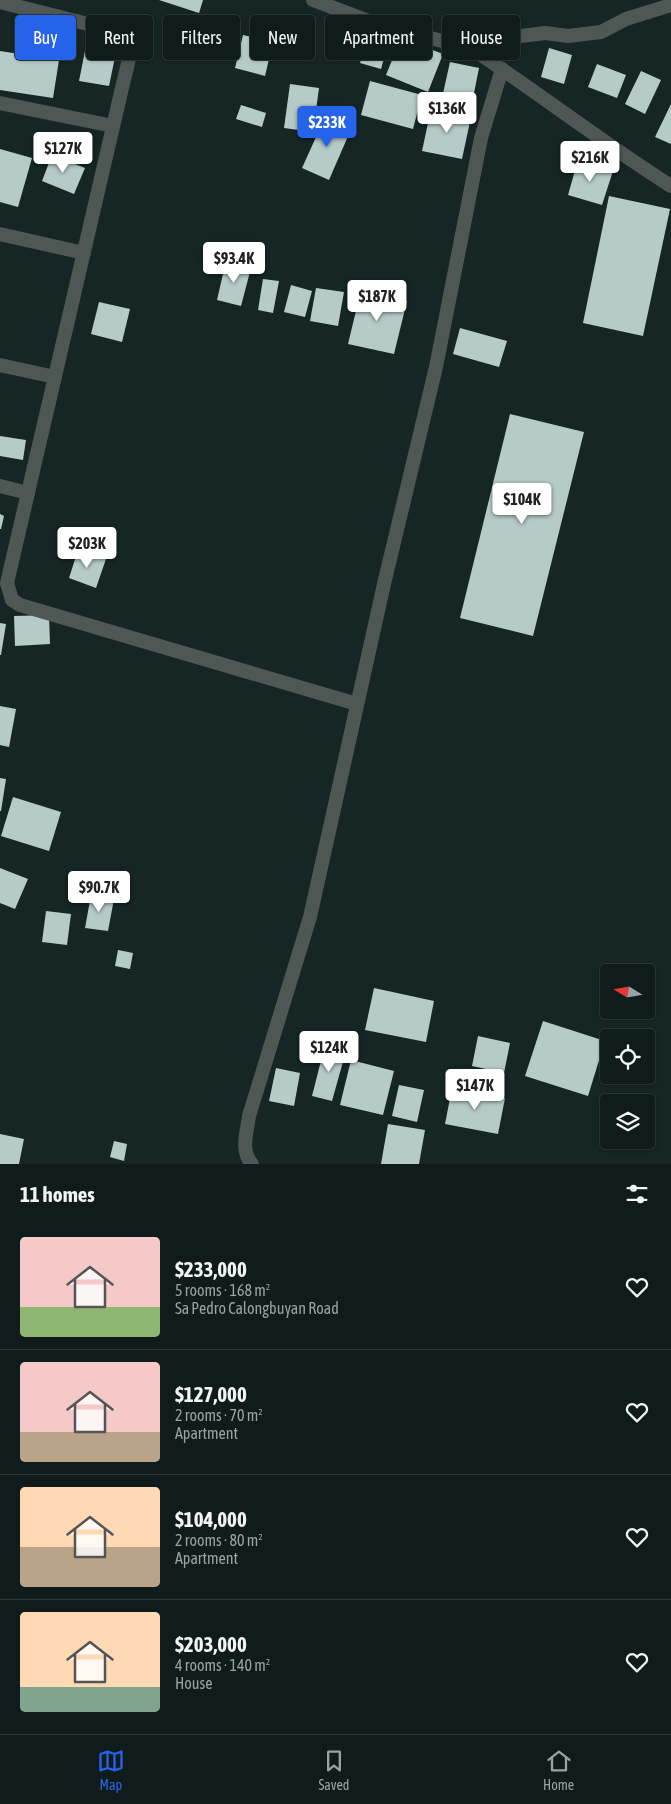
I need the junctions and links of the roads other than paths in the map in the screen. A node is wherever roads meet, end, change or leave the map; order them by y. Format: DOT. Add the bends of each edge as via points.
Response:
graph roads {
  1 [pos="313,0"];
  2 [pos="0,2"];
  3 [pos="671,4"];
  4 [pos="520,37"];
  5 [pos="442,41"];
  6 [pos="489,60"];
  7 [pos="502,68"];
  8 [pos="0,103"];
  9 [pos="113,126"];
  10 [pos="671,186"];
  11 [pos="0,234"];
  12 [pos="84,252"];
  13 [pos="0,365"];
  14 [pos="55,377"];
  15 [pos="0,486"];
  16 [pos="28,493"];
  17 [pos="6,602"];
  18 [pos="357,704"];
  19 [pos="252,1164"];
  1 -- 5 [label="street" via="374,22"];
  2 -- 9 [label="street" via="104,28 127,40 129,58"];
  3 -- 4 [label="street" via="626,19 601,32 568,36 545,33"];
  6 -- 7 [label="street"];
  7 -- 10 [label="street"];
  7 -- 18 [label="street" via="481,138 436,367"];
  8 -- 9 [label="street"];
  9 -- 12 [label="street"];
  11 -- 12 [label="street"];
  12 -- 14 [label="street"];
  13 -- 14 [label="street"];
  14 -- 16 [label="street"];
  15 -- 16 [label="street"];
  16 -- 17 [label="street" via="7,583"];
  17 -- 18 [label="street"];
  18 -- 19 [label="street" via="310,917 250,1116 245,1142 246,1158"];
}
